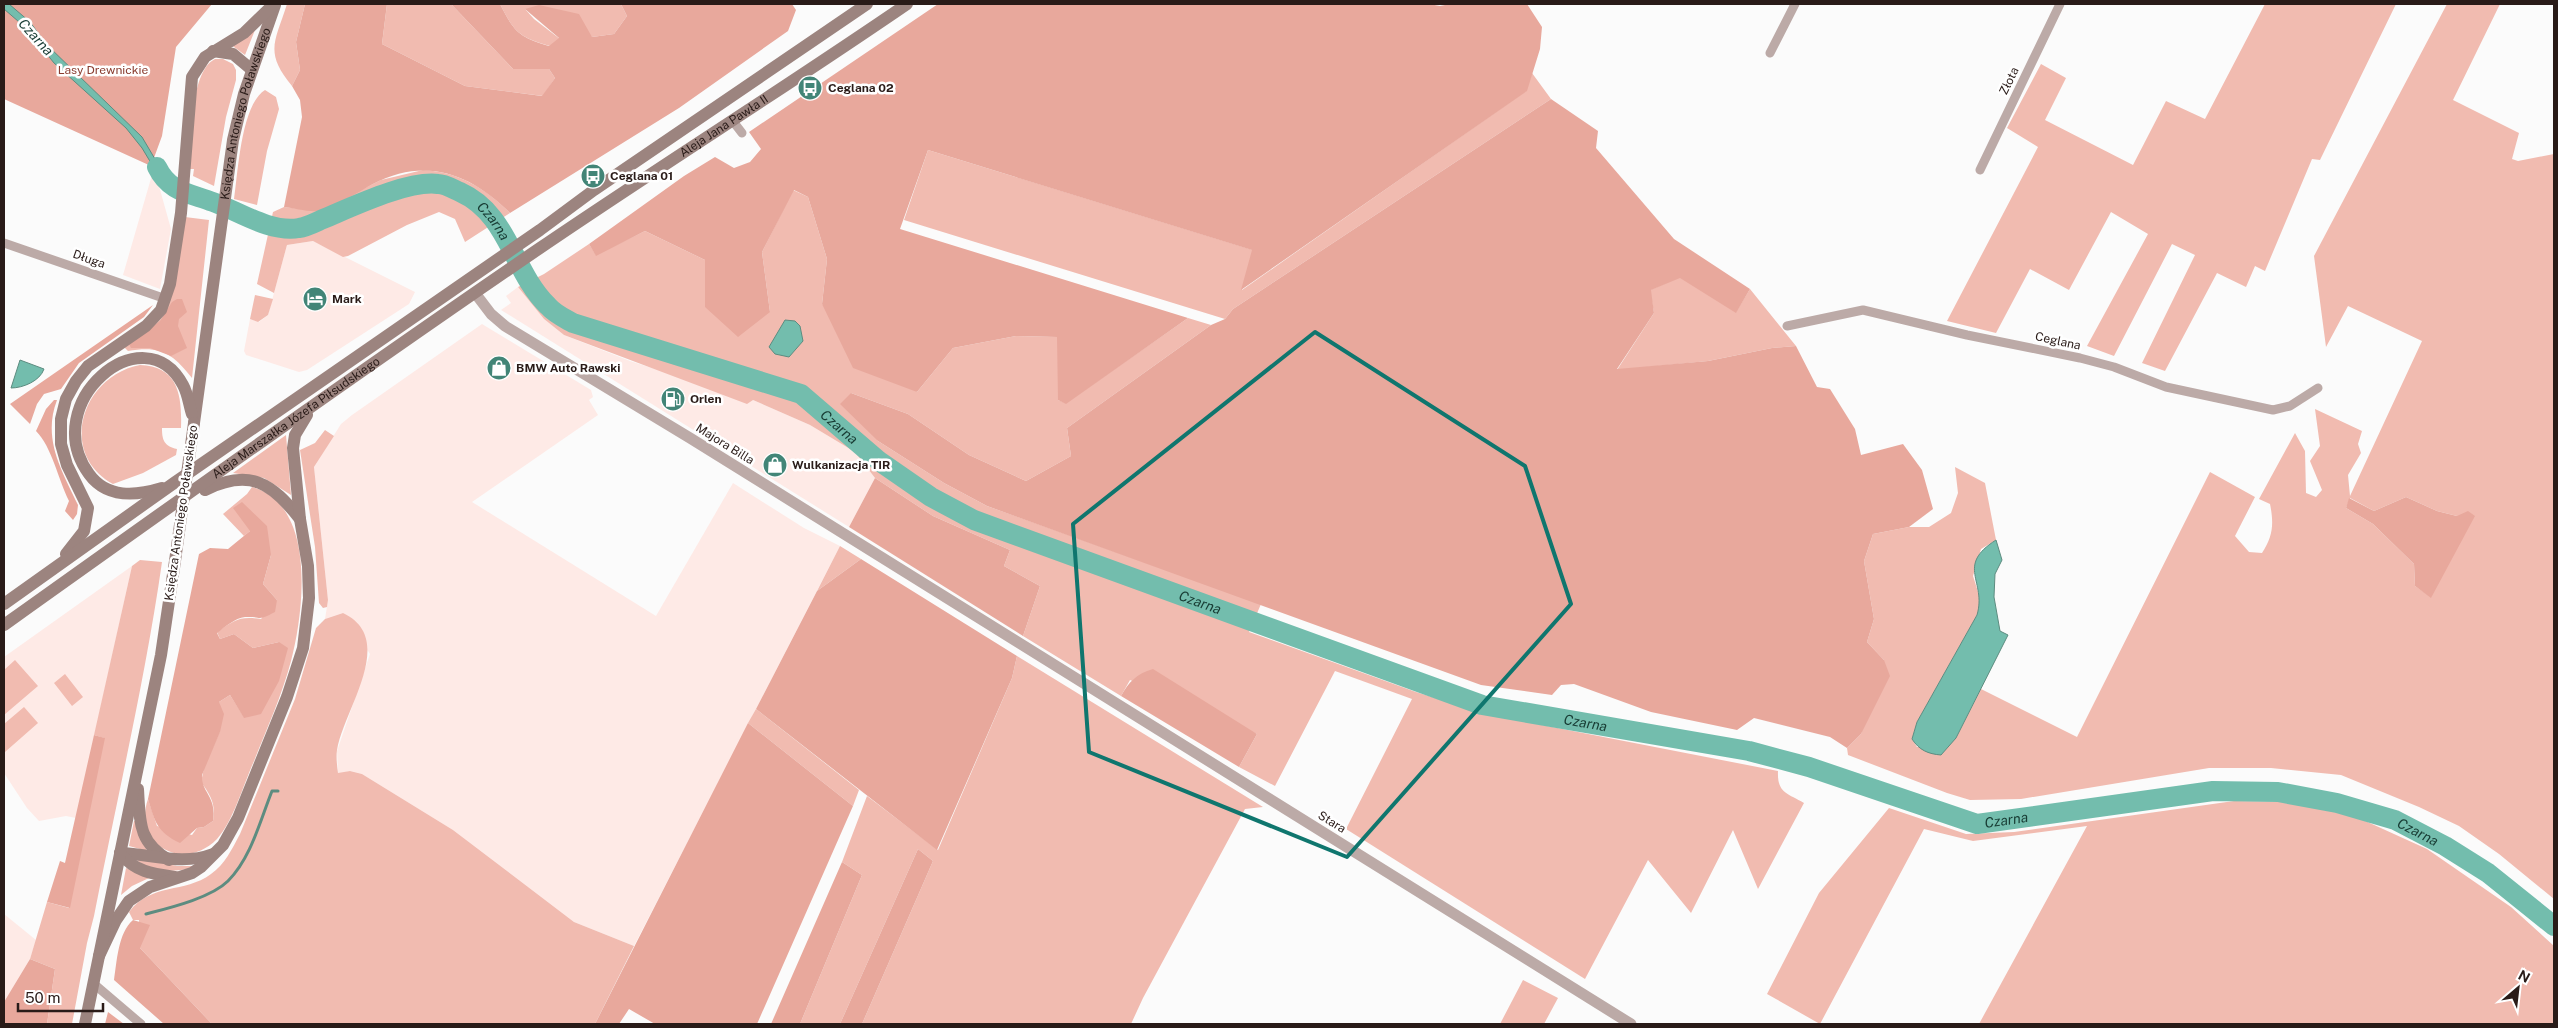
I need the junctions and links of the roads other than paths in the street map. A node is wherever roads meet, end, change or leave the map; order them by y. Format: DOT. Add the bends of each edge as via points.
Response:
graph roads {
  1 [pos="274,4"];
  2 [pos="867,4"];
  3 [pos="907,4"];
  4 [pos="1795,4"];
  5 [pos="2060,4"];
  6 [pos="214,51"];
  7 [pos="1770,53"];
  8 [pos="252,70"];
  9 [pos="732,120"];
  10 [pos="742,132"];
  11 [pos="1980,170"];
  12 [pos="530,237"];
  13 [pos="4,243"];
  14 [pos="540,248"];
  15 [pos="474,293"];
  16 [pos="166,300"];
  17 [pos="1787,326"];
  18 [pos="2318,388"];
  19 [pos="315,406"];
  20 [pos="194,423"];
  21 [pos="174,483"];
  22 [pos="166,510"];
  23 [pos="300,519"];
  24 [pos="47,574"];
  25 [pos="4,604"];
  26 [pos="4,624"];
  27 [pos="1018,644"];
  28 [pos="137,769"];
  29 [pos="217,852"];
  30 [pos="120,853"];
  31 [pos="169,860"];
  32 [pos="180,877"];
  33 [pos="99,956"];
  34 [pos="94,984"];
  35 [pos="85,1024"];
  36 [pos="141,1024"];
  37 [pos="1631,1024"];
  1 -- 6 [label="main road" via="244,33"];
  1 -- 8 [label="main road, Księdza Antoniego Poławskiego"];
  2 -- 12 [label="main road, Aleja Jana Pawła II"];
  3 -- 9 [label="main road, Aleja Jana Pawła II"];
  4 -- 7 [label="street"];
  5 -- 11 [label="street, Złota"];
  6 -- 8 [label="main road" via="233,54"];
  6 -- 16 [label="main road" via="201,61 191,82 181,213"];
  8 -- 20 [label="main road, Księdza Antoniego Poławskiego" via="236,122 226,181"];
  9 -- 10 [label="street"];
  9 -- 14 [label="main road, Aleja Jana Pawła II"];
  12 -- 21 [label="main road, Aleja Marszałka Józefa Piłsudskiego"];
  13 -- 16 [label="street, Długa"];
  14 -- 15 [label="main road, Aleja Marszałka Józefa Piłsudskiego"];
  15 -- 19 [label="main road, Aleja Marszałka Józefa Piłsudskiego"];
  15 -- 27 [label="street, Majora Billa" via="490,314 505,326"];
  16 -- 24 [label="main road" via="156,317 93,362 69,392 62,412 61,444 67,465 88,508 86,525 76,542"];
  17 -- 18 [label="street, Ceglana" via="1863,310 2080,358 2166,387 2273,410 2290,406"];
  19 -- 22 [label="main road, Aleja Marszałka Józefa Piłsudskiego"];
  19 -- 23 [label="main road" via="300,424 294,442"];
  20 -- 21 [label="main road" via="186,390 179,379 166,366 148,359 128,360 108,369 91,385 79,406 75,428 77,449 86,469 98,484 111,492 126,494"];
  20 -- 28 [label="main road, Księdza Antoniego Poławskiego, bridge" via="161,655"];
  21 -- 24 [label="main road, Aleja Marszałka Józefa Piłsudskiego"];
  22 -- 23 [label="main road" via="221,482 250,480 276,491"];
  22 -- 26 [label="main road, Aleja Marszałka Józefa Piłsudskiego"];
  23 -- 29 [label="main road" via="309,583 303,648 287,697 238,818"];
  24 -- 25 [label="main road, Aleja Marszałka Józefa Piłsudskiego"];
  27 -- 37 [label="street, Stara"];
  28 -- 30 [label="main road, Księdza Antoniego Poławskiego"];
  28 -- 31 [label="main road" via="140,829 150,845"];
  29 -- 31 [label="main road" via="198,859"];
  29 -- 32 [label="main road" via="201,867"];
  30 -- 31 [label="main road"];
  30 -- 32 [label="main road" via="139,870"];
  30 -- 33 [label="main road, Księdza Antoniego Poławskiego"];
  32 -- 33 [label="main road" via="150,887 129,901"];
  33 -- 34 [label="main road, Księdza Antoniego Poławskiego"];
  34 -- 35 [label="main road, Księdza Antoniego Poławskiego"];
  34 -- 36 [label="street"];
}
